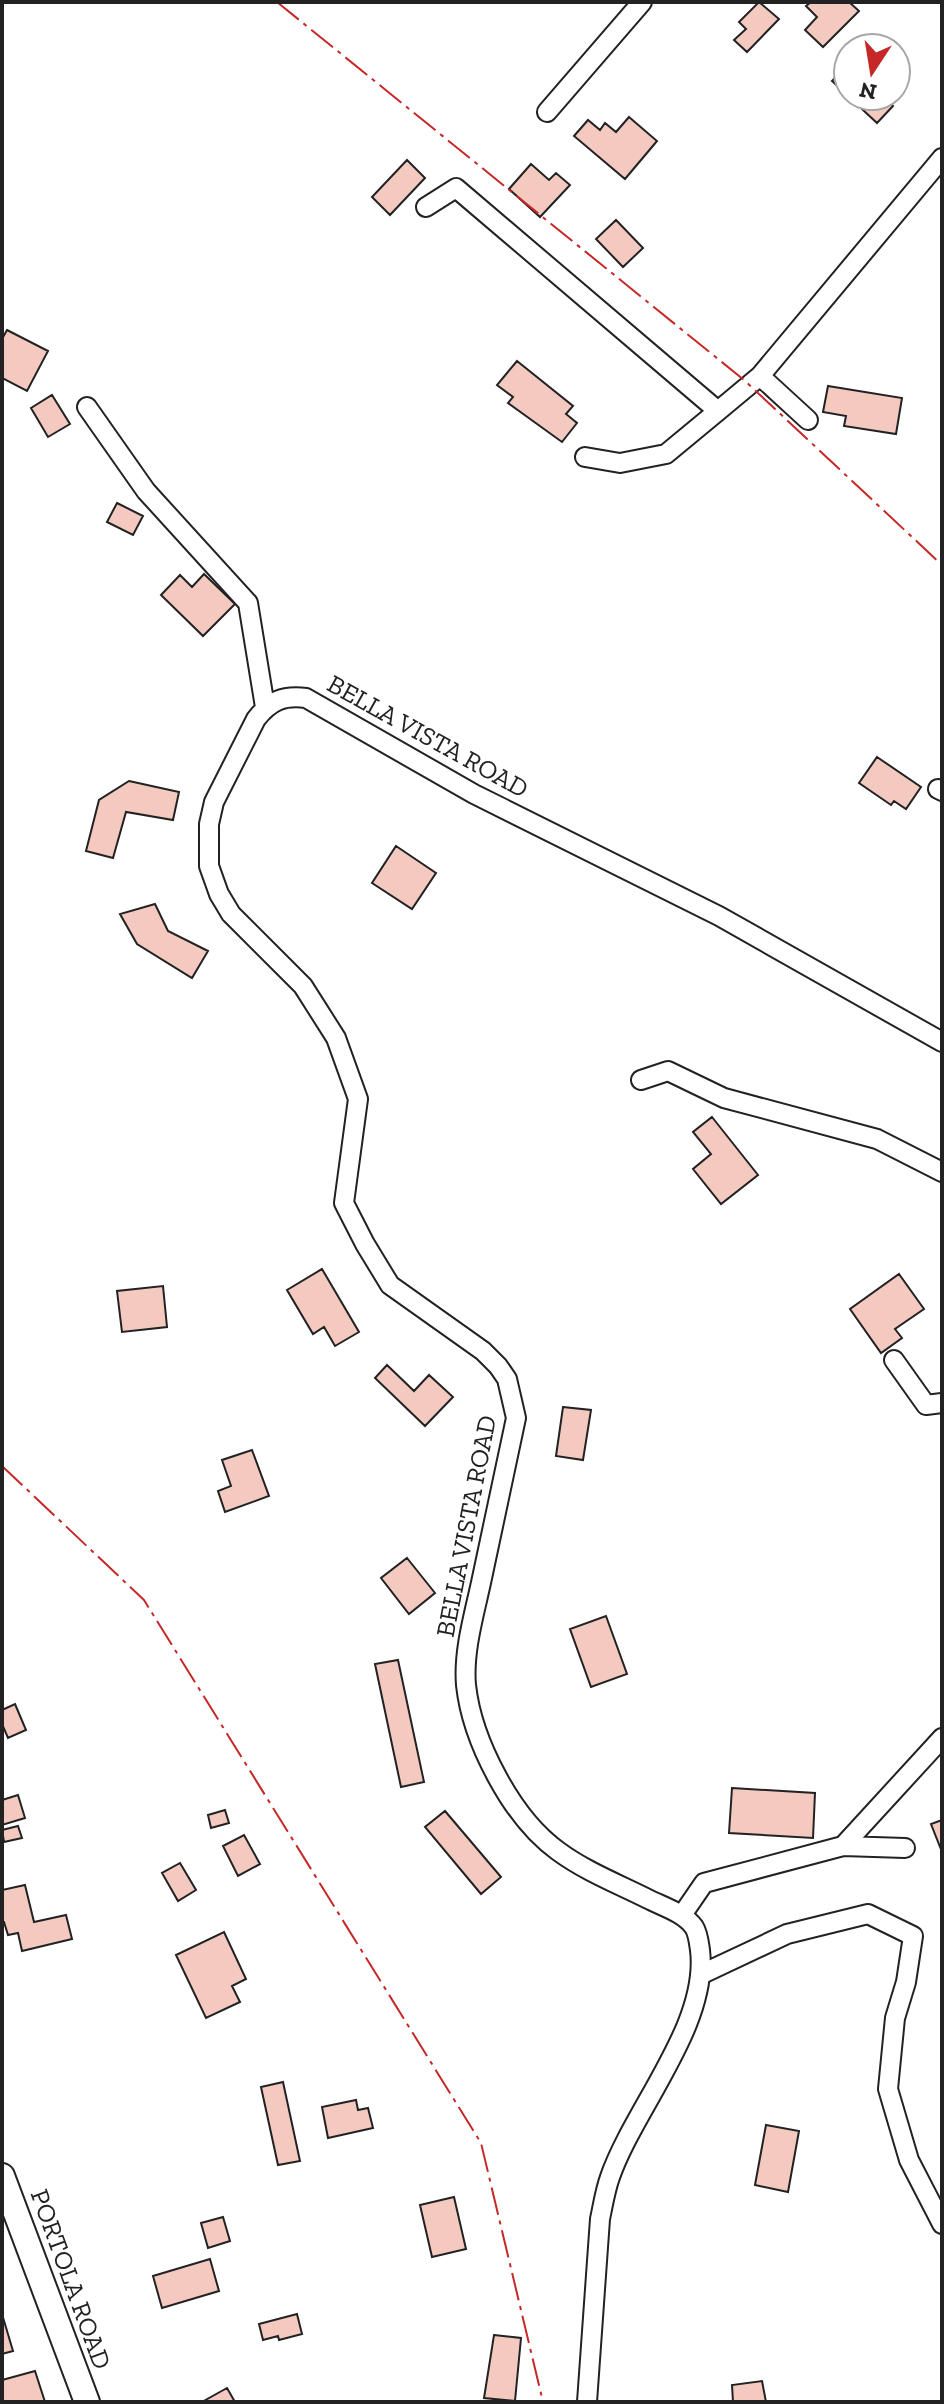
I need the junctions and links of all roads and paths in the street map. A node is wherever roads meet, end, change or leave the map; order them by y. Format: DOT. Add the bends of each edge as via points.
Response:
graph roads {
  1 [pos="642,2"];
  2 [pos="547,112"];
  3 [pos="942,158"];
  4 [pos="426,207"];
  5 [pos="760,376"];
  6 [pos="87,407"];
  7 [pos="718,411"];
  8 [pos="808,420"];
  9 [pos="585,457"];
  10 [pos="265,707"];
  11 [pos="942,1042"];
  12 [pos="641,1080"];
  13 [pos="942,1172"];
  14 [pos="894,1360"];
  15 [pos="942,1403"];
  16 [pos="942,1738"];
  17 [pos="843,1846"];
  18 [pos="905,1848"];
  19 [pos="682,1915"];
  20 [pos="702,1974"];
  21 [pos="2,2176"];
  22 [pos="942,2224"];
  23 [pos="87,2402"];
  24 [pos="587,2402"];
  1 -- 2 [label="street"];
  3 -- 5 [label="street"];
  4 -- 7 [label="street" via="456,188"];
  5 -- 7 [label="street"];
  5 -- 8 [label="street"];
  6 -- 10 [label="street" via="146,491 248,603"];
  7 -- 9 [label="street" via="666,454 620,463"];
  10 -- 11 [label="street, BELLA VISTA ROAD" via="278,699 306,698 474,794 719,916"];
  10 -- 19 [label="street, BELLA VISTA ROAD" via="214,802 209,866 219,894 231,914 303,986 336,1038 358,1099 344,1203 365,1244 390,1285 498,1366 514,1400 516,1418 469,1637 466,1683 472,1715 495,1772 537,1833 588,1869"];
  12 -- 13 [label="street" via="668,1071 724,1098 877,1139"];
  14 -- 15 [label="street" via="926,1405"];
  16 -- 17 [label="street"];
  17 -- 18 [label="street"];
  17 -- 19 [label="street" via="704,1883"];
  19 -- 20 [label="street" via="695,1929"];
  20 -- 22 [label="street" via="787,1934 868,1914 913,1936 895,2018 888,2089 909,2160"];
  20 -- 24 [label="street" via="688,2023 604,2197"];
  21 -- 23 [label="street, PORTOLA ROAD"];
}
